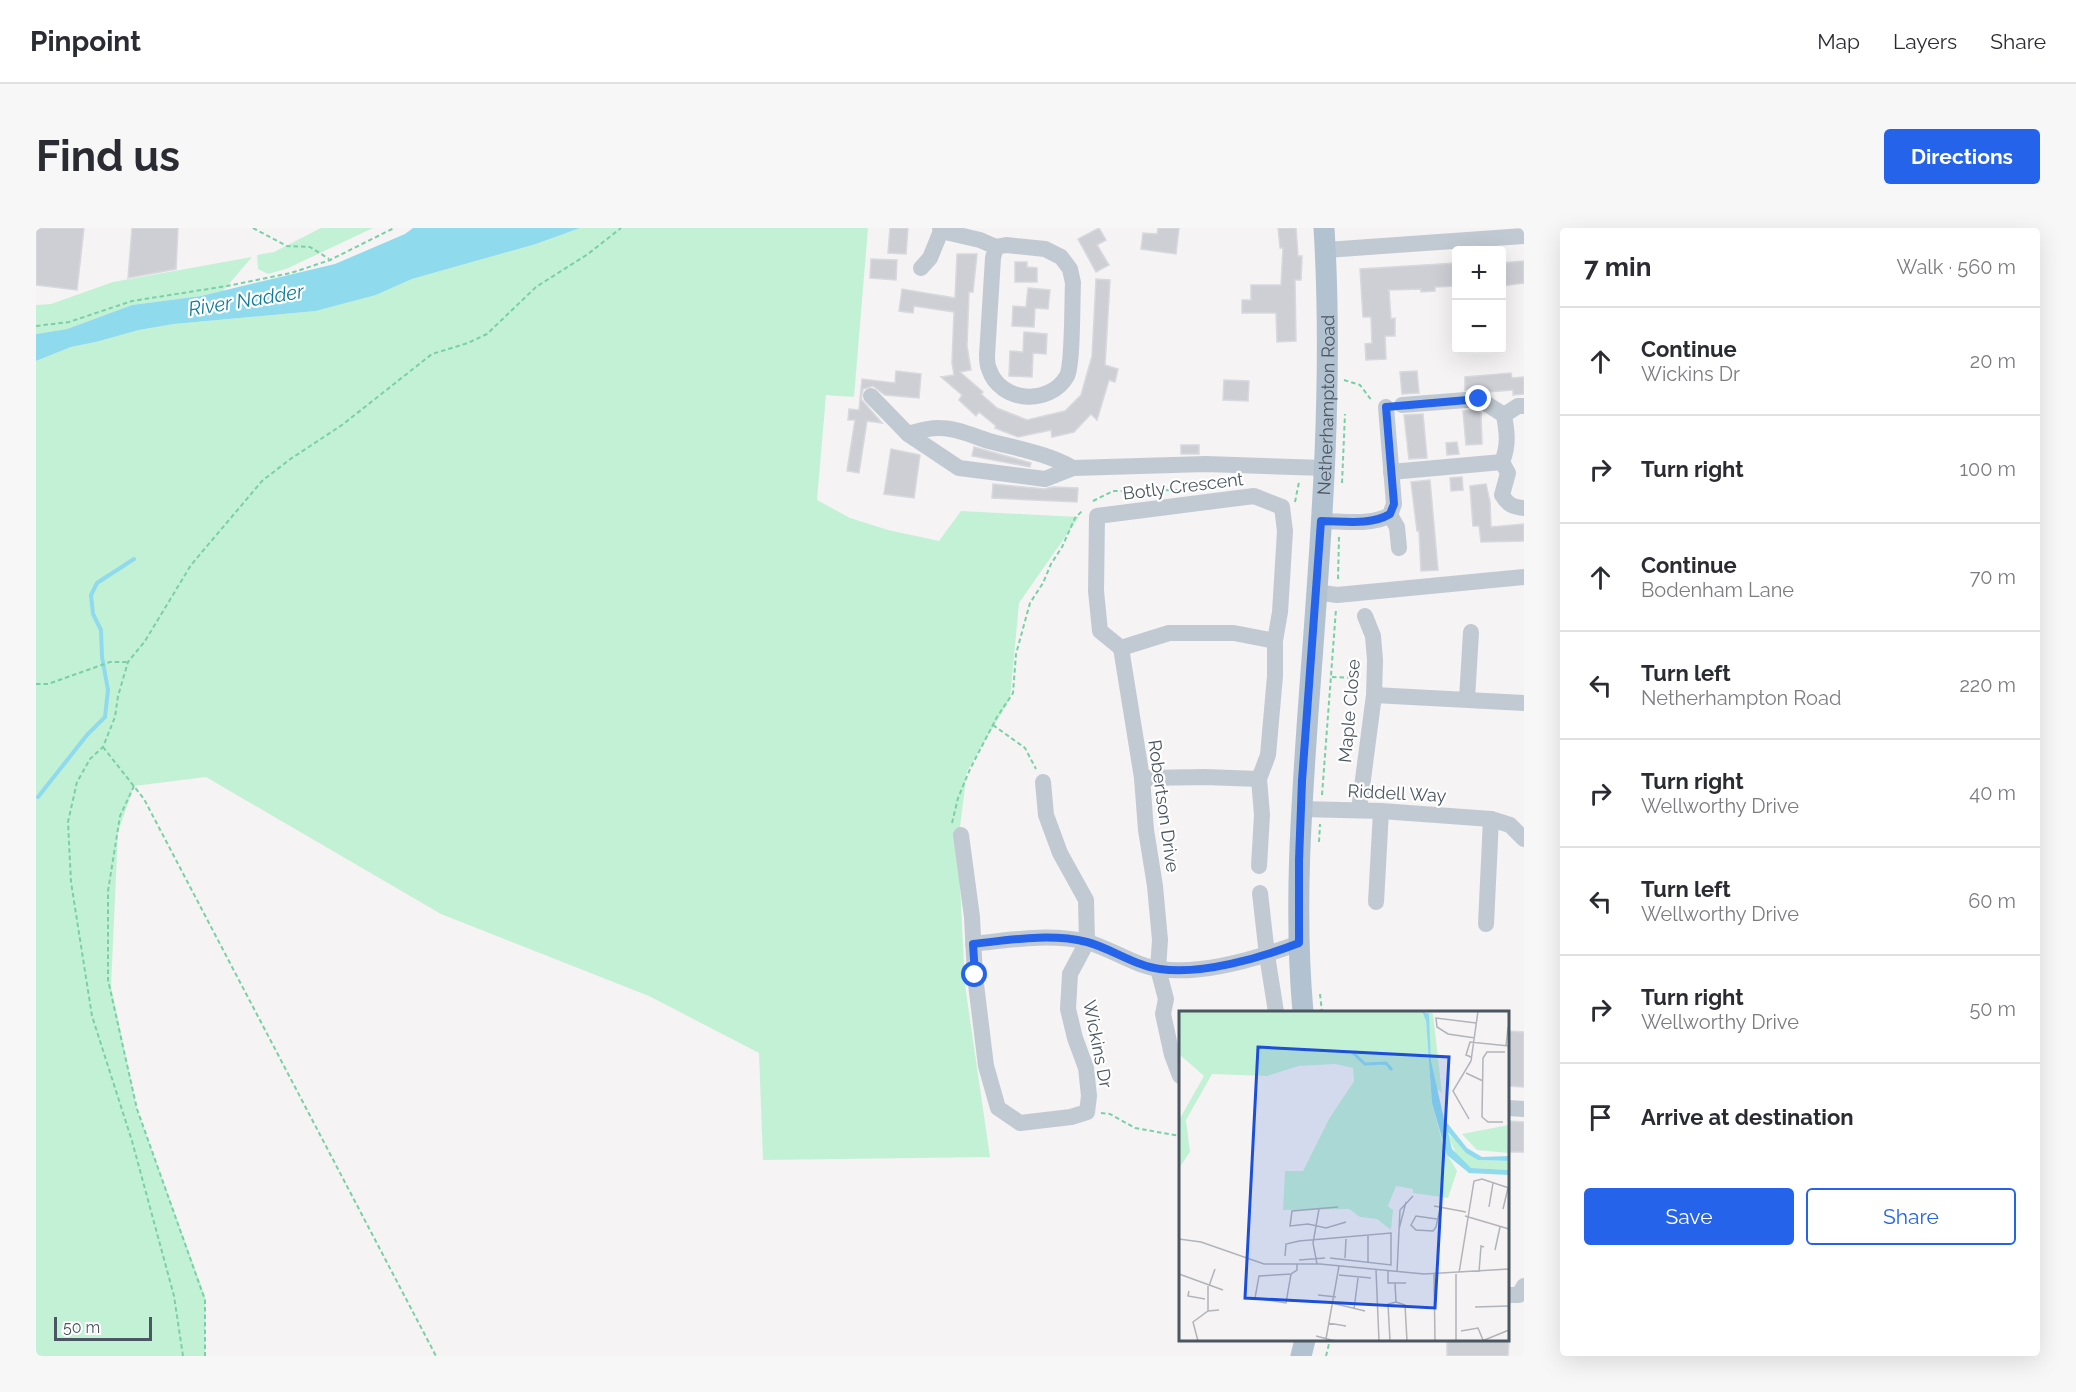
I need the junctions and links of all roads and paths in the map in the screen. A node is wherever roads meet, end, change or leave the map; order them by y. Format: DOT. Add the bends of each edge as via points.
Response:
graph roads {
  1 [pos="253,228"];
  2 [pos="394,228"];
  3 [pos="621,228"];
  4 [pos="1324,228"];
  5 [pos="940,230"];
  6 [pos="1524,236"];
  7 [pos="996,247"];
  8 [pos="1326,250"];
  9 [pos="330,260"];
  10 [pos="921,267"];
  11 [pos="36,326"];
  12 [pos="1327,377"];
  13 [pos="871,396"];
  14 [pos="1394,406"];
  15 [pos="1524,406"];
  16 [pos="1504,415"];
  17 [pos="908,434"];
  18 [pos="1502,462"];
  19 [pos="1073,468"];
  20 [pos="1325,468"];
  21 [pos="1392,472"];
  22 [pos="1524,508"];
  23 [pos="1390,514"];
  24 [pos="1321,521"];
  25 [pos="1399,548"];
  26 [pos="1524,578"];
  27 [pos="1316,592"];
  28 [pos="1365,616"];
  29 [pos="1471,632"];
  30 [pos="1275,641"];
  31 [pos="1121,648"];
  32 [pos="128,662"];
  33 [pos="1331,677"];
  34 [pos="36,684"];
  35 [pos="1374,687"];
  36 [pos="1467,699"];
  37 [pos="1524,704"];
  38 [pos="993,725"];
  39 [pos="103,747"];
  40 [pos="1142,778"];
  41 [pos="1259,780"];
  42 [pos="1043,782"];
  43 [pos="134,786"];
  44 [pos="1301,809"];
  45 [pos="1359,810"];
  46 [pos="1381,811"];
  47 [pos="1491,819"];
  48 [pos="961,835"];
  49 [pos="1524,838"];
  50 [pos="1259,866"];
  51 [pos="1260,893"];
  52 [pos="1376,902"];
  53 [pos="1486,924"];
  54 [pos="1087,942"];
  55 [pos="1299,943"];
  56 [pos="973,944"];
  57 [pos="1267,955"];
  58 [pos="1158,969"];
  59 [pos="1276,1011"];
  60 [pos="1303,1011"];
  61 [pos="1179,1073"];
  62 [pos="1509,1108"];
  63 [pos="1524,1109"];
  64 [pos="1087,1112"];
  65 [pos="1179,1136"];
  66 [pos="1524,1286"];
  67 [pos="1509,1295"];
  68 [pos="1305,1341"];
  69 [pos="1330,1341"];
  70 [pos="183,1356"];
  71 [pos="205,1356"];
  72 [pos="436,1356"];
  73 [pos="1301,1356"];
  74 [pos="1326,1356"];
  1 -- 9 [label="path" via="287,246 310,247"];
  2 -- 9 [label="path"];
  3 -- 32 [label="path" via="536,286 488,334 432,354 262,481 191,566"];
  4 -- 8 [label="main road, Netherhampton Road"];
  5 -- 7 [label="street"];
  5 -- 10 [label="street" via="930,258"];
  6 -- 8 [label="street"];
  7 -- 7 [label="street" via="1046,249 1061,257 1070,269 1073,283 1069,370 1060,384 1041,396 1007,391 989,370"];
  8 -- 12 [label="main road, Netherhampton Road"];
  9 -- 11 [label="path" via="291,273 132,301 69,322"];
  12 -- 14 [label="path" via="1353,381 1376,405"];
  12 -- 20 [label="main road, Netherhampton Road"];
  13 -- 17 [label="street"];
  14 -- 16 [label="street" via="1479,399"];
  14 -- 21 [label="street"];
  15 -- 16 [label="street"];
  16 -- 18 [label="street" via="1508,435"];
  17 -- 19 [label="street" via="928,428 960,431 1035,451"];
  17 -- 19 [label="street" via="959,468 1045,479"];
  18 -- 21 [label="street"];
  18 -- 22 [label="street" via="1508,473 1502,495 1514,507"];
  19 -- 20 [label="street" via="1206,464"];
  20 -- 24 [label="main road, Netherhampton Road"];
  21 -- 23 [label="street" via="1394,504"];
  23 -- 24 [label="street" via="1368,521"];
  23 -- 25 [label="street"];
  24 -- 27 [label="main road, Netherhampton Road"];
  26 -- 27 [label="street" via="1337,595"];
  27 -- 44 [label="main road, Netherhampton Road"];
  28 -- 35 [label="street, Maple Close" via="1373,636"];
  29 -- 36 [label="street"];
  30 -- 31 [label="street" via="1234,633 1169,633"];
  30 -- 31 [label="street, Botly Crescent" via="1280,612 1282,507 1254,496 1097,516 1100,631"];
  30 -- 41 [label="street, Botly Crescent" via="1268,754"];
  31 -- 40 [label="street, Robertson Drive"];
  32 -- 34 [label="path" via="93,666 48,684"];
  32 -- 39 [label="path" via="115,717"];
  33 -- 35 [label="path"];
  35 -- 36 [label="street"];
  35 -- 45 [label="street, Maple Close"];
  36 -- 37 [label="street"];
  38 -- 42 [label="path" via="1025,748"];
  39 -- 43 [label="path"];
  39 -- 70 [label="path" via="90,759 77,782 68,822 71,882 92,1016 132,1140 174,1296"];
  40 -- 41 [label="street"];
  40 -- 58 [label="street, Robertson Drive" via="1160,940"];
  41 -- 50 [label="street"];
  42 -- 54 [label="street" via="1046,815 1056,844 1086,900"];
  43 -- 71 [label="path" via="120,816 108,891 108,980 137,1109 205,1300"];
  43 -- 72 [label="path"];
  44 -- 45 [label="street, Riddell Way"];
  44 -- 55 [label="main road, Netherhampton Road"];
  45 -- 46 [label="street, Riddell Way"];
  46 -- 47 [label="street, Riddell Way"];
  46 -- 52 [label="street" via="1384,852"];
  47 -- 49 [label="street, Riddell Way" via="1510,825"];
  47 -- 53 [label="street"];
  48 -- 56 [label="street, Wickins Dr"];
  51 -- 57 [label="street"];
  54 -- 56 [label="street" via="1041,938"];
  54 -- 58 [label="street"];
  54 -- 64 [label="street, Wickins Dr" via="1070,974 1068,1009 1086,1068"];
  55 -- 57 [label="street"];
  55 -- 60 [label="main road, Netherhampton Road"];
  56 -- 64 [label="street, Wickins Dr" via="986,1066 998,1108 1020,1123"];
  57 -- 58 [label="street" via="1203,969"];
  57 -- 59 [label="street"];
  58 -- 61 [label="street, Robertson Drive" via="1166,999 1163,1014"];
  62 -- 63 [label="street"];
  64 -- 65 [label="path" via="1110,1114 1135,1128"];
  66 -- 67 [label="street" via="1519,1294"];
  68 -- 73 [label="main road"];
  69 -- 74 [label="path"];
}
